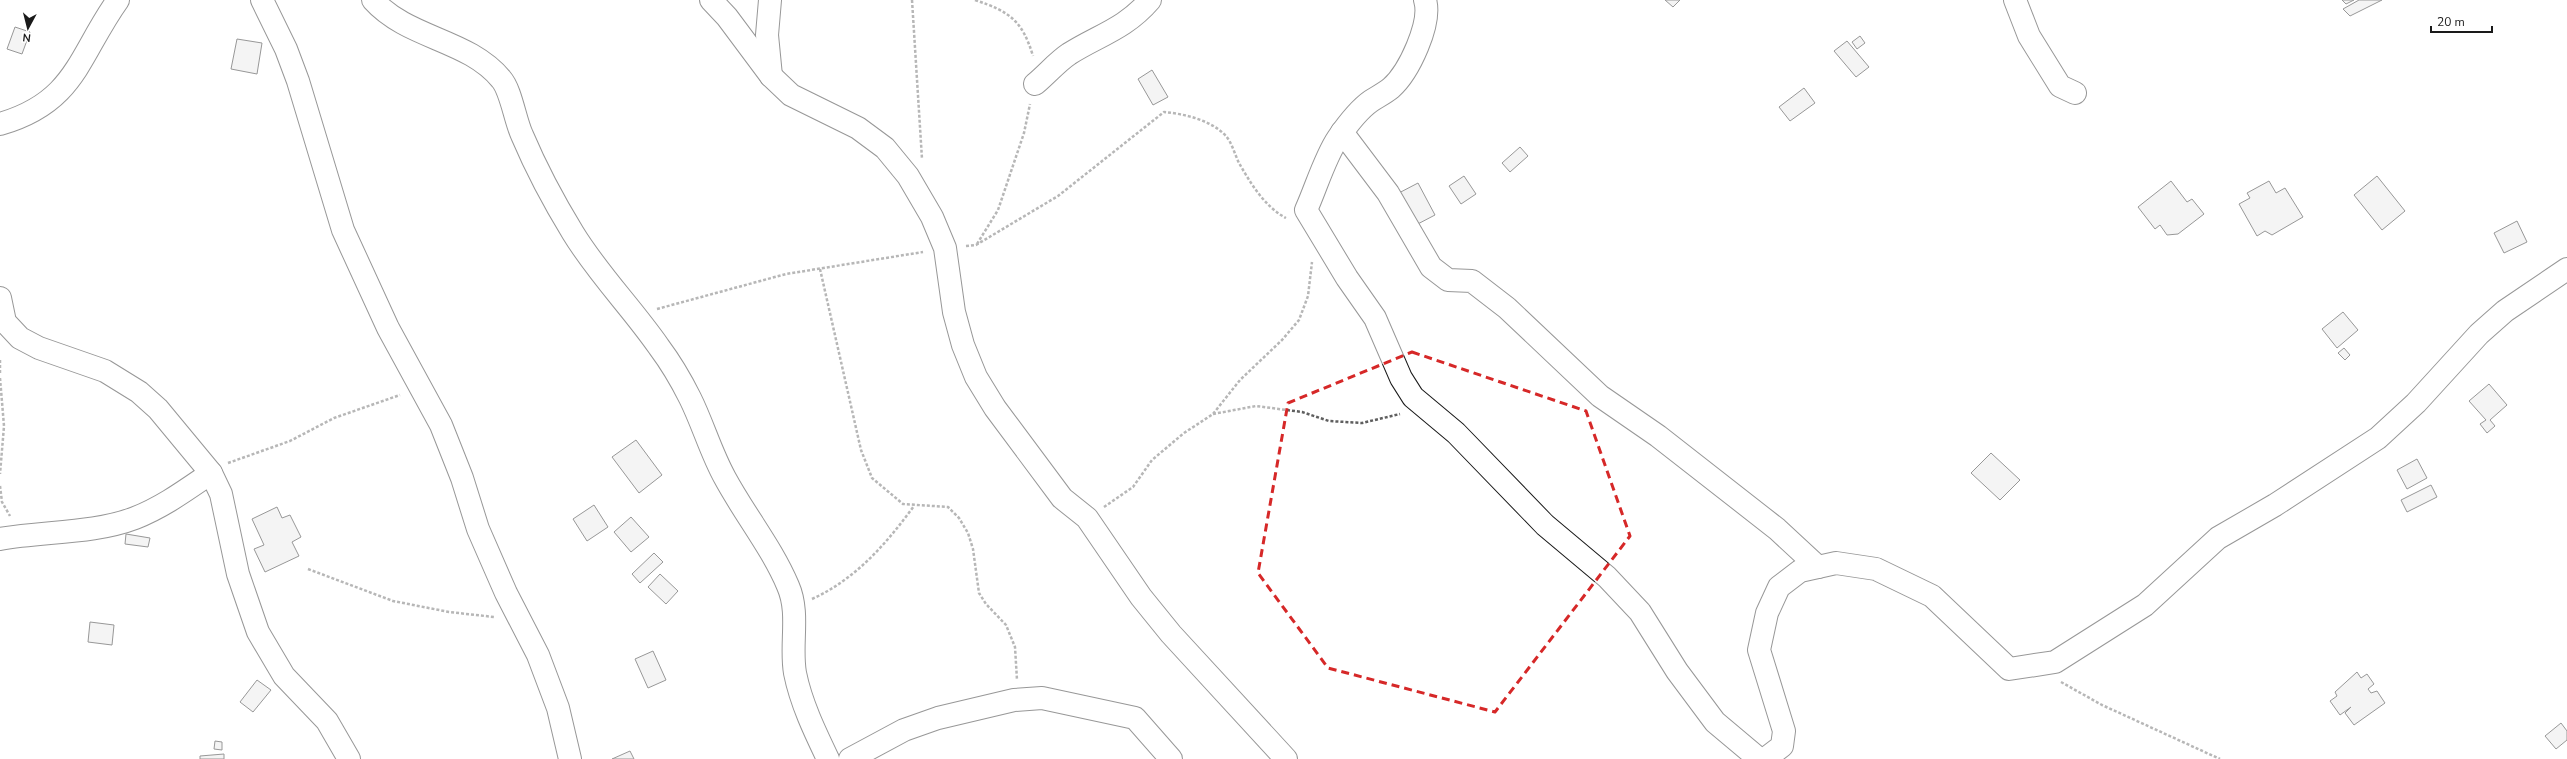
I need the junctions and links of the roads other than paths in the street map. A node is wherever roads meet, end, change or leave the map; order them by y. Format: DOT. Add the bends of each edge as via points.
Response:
graph roads {
  1 [pos="118,0"];
  2 [pos="262,0"];
  3 [pos="373,0"];
  4 [pos="711,0"];
  5 [pos="770,0"];
  6 [pos="1150,0"];
  7 [pos="1425,0"];
  8 [pos="2015,0"];
  9 [pos="771,76"];
  10 [pos="1035,84"];
  11 [pos="2075,93"];
  12 [pos="0,124"];
  13 [pos="1342,132"];
  14 [pos="2567,269"];
  15 [pos="0,298"];
  16 [pos="211,473"];
  17 [pos="4,538"];
  18 [pos="1818,567"];
  19 [pos="348,759"];
  20 [pos="570,759"];
  21 [pos="828,759"];
  22 [pos="850,759"];
  23 [pos="1171,759"];
  24 [pos="1286,759"];
  25 [pos="1759,759"];
  26 [pos="1765,759"];
  1 -- 12 [label="street" via="60,93 38,109"];
  2 -- 20 [label="street" via="286,49 298,82 343,230 388,328 441,425 462,478 478,529 506,593 538,656 558,708"];
  3 -- 21 [label="street" via="380,8 425,35 462,49 489,66 503,80 522,136 572,232 676,372 726,479 789,588 795,671 803,700"];
  4 -- 9 [label="street" via="727,17"];
  5 -- 9 [label="street" via="767,35"];
  6 -- 10 [label="street" via="1136,16 1096,41 1068,54"];
  7 -- 13 [label="street" via="1428,10 1423,32 1406,68 1391,88 1369,102"];
  8 -- 11 [label="street" via="2029,36 2060,86"];
  9 -- 24 [label="street" via="791,95 858,128 885,148 908,176 932,217 944,248 963,345 976,377 995,408 1062,498 1087,518 1141,597 1170,634"];
  13 -- 18 [label="street" via="1388,193 1430,267 1448,280 1472,281 1496,299 1600,396 1658,436 1777,529"];
  13 -- 25 [label="street" via="1306,210 1347,278 1375,318 1401,378 1413,397 1456,433 1545,525 1607,577 1640,612 1677,671 1715,722"];
  14 -- 18 [label="street" via="2505,311 2478,334 2416,403 2378,438 2294,493 2218,538 2145,605 2056,662 2009,669 1932,596 1876,569 1836,563"];
  15 -- 16 [label="street" via="5,322 20,338 39,348 105,371 139,392 158,409"];
  16 -- 17 [label="street" via="161,506 134,518 88,528"];
  16 -- 19 [label="street" via="220,494 238,574 258,632 275,664 327,722"];
  18 -- 26 [label="street" via="1800,571 1779,587 1767,613 1759,650 1784,731 1782,746"];
  22 -- 23 [label="street" via="878,743 924,723 1014,700 1042,698 1134,718"];
}
